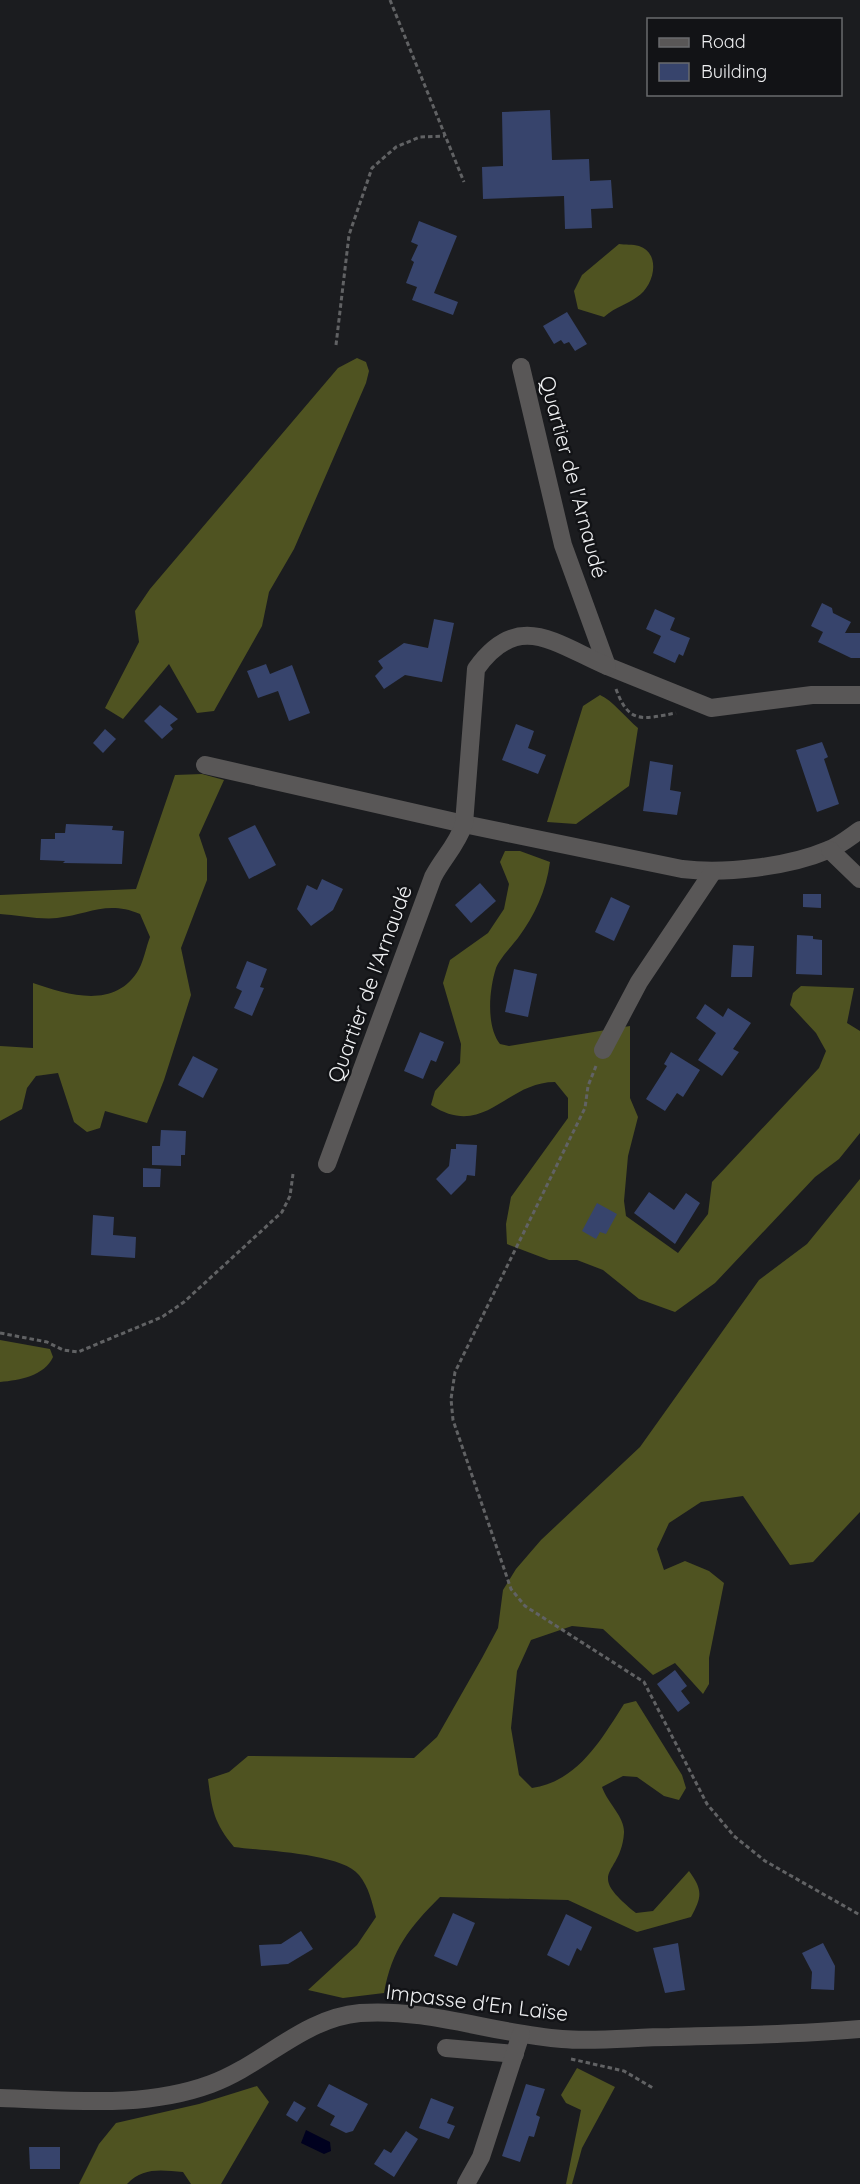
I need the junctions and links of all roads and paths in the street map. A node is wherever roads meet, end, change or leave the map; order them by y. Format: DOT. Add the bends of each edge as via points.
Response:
graph roads {
  1 [pos="390,0"];
  2 [pos="445,136"];
  3 [pos="464,182"];
  4 [pos="336,345"];
  5 [pos="521,367"];
  6 [pos="607,666"];
  7 [pos="860,695"];
  8 [pos="678,713"];
  9 [pos="206,765"];
  10 [pos="464,824"];
  11 [pos="860,830"];
  12 [pos="830,850"];
  13 [pos="711,873"];
  14 [pos="860,879"];
  15 [pos="603,1050"];
  16 [pos="327,1164"];
  17 [pos="293,1174"];
  18 [pos="0,1333"];
  19 [pos="860,1915"];
  20 [pos="860,2029"];
  21 [pos="521,2034"];
  22 [pos="563,2039"];
  23 [pos="446,2048"];
  24 [pos="515,2054"];
  25 [pos="653,2088"];
  26 [pos="0,2098"];
  27 [pos="466,2184"];
  1 -- 2 [label="path"];
  2 -- 3 [label="path"];
  2 -- 4 [label="path" via="420,137 396,147 372,168 349,235"];
  5 -- 6 [label="street, Quartier de l'Arnaudé" via="563,545"];
  6 -- 7 [label="street, Quartier de l'Arnaudé" via="711,708 812,694"];
  6 -- 8 [label="path" via="622,706 634,717"];
  6 -- 10 [label="street, Quartier de l'Arnaudé" via="533,634 512,636 490,650 476,669"];
  9 -- 10 [label="street"];
  10 -- 13 [label="street"];
  10 -- 16 [label="street, Quartier de l'Arnaudé" via="458,843 444,856 434,877"];
  11 -- 12 [label="street"];
  12 -- 13 [label="street"];
  12 -- 14 [label="street"];
  13 -- 15 [label="street" via="639,982"];
  15 -- 19 [label="path" via="588,1086 585,1108 455,1372 453,1420 511,1589 525,1606 644,1682 706,1804 734,1836 765,1862"];
  17 -- 18 [label="path" via="290,1196 282,1212 184,1302 162,1317 78,1352 63,1350 47,1341"];
  20 -- 22 [label="street, Impasse d'En Laïse"];
  21 -- 22 [label="street, Impasse d'En Laïse"];
  21 -- 24 [label="street"];
  21 -- 26 [label="street, Impasse d'En Laïse" via="418,2014 358,2013 332,2018 305,2030 237,2073 180,2093 119,2101"];
  22 -- 25 [label="path" via="563,2056 624,2071"];
  23 -- 24 [label="street"];
  24 -- 27 [label="street" via="481,2157"];
}
